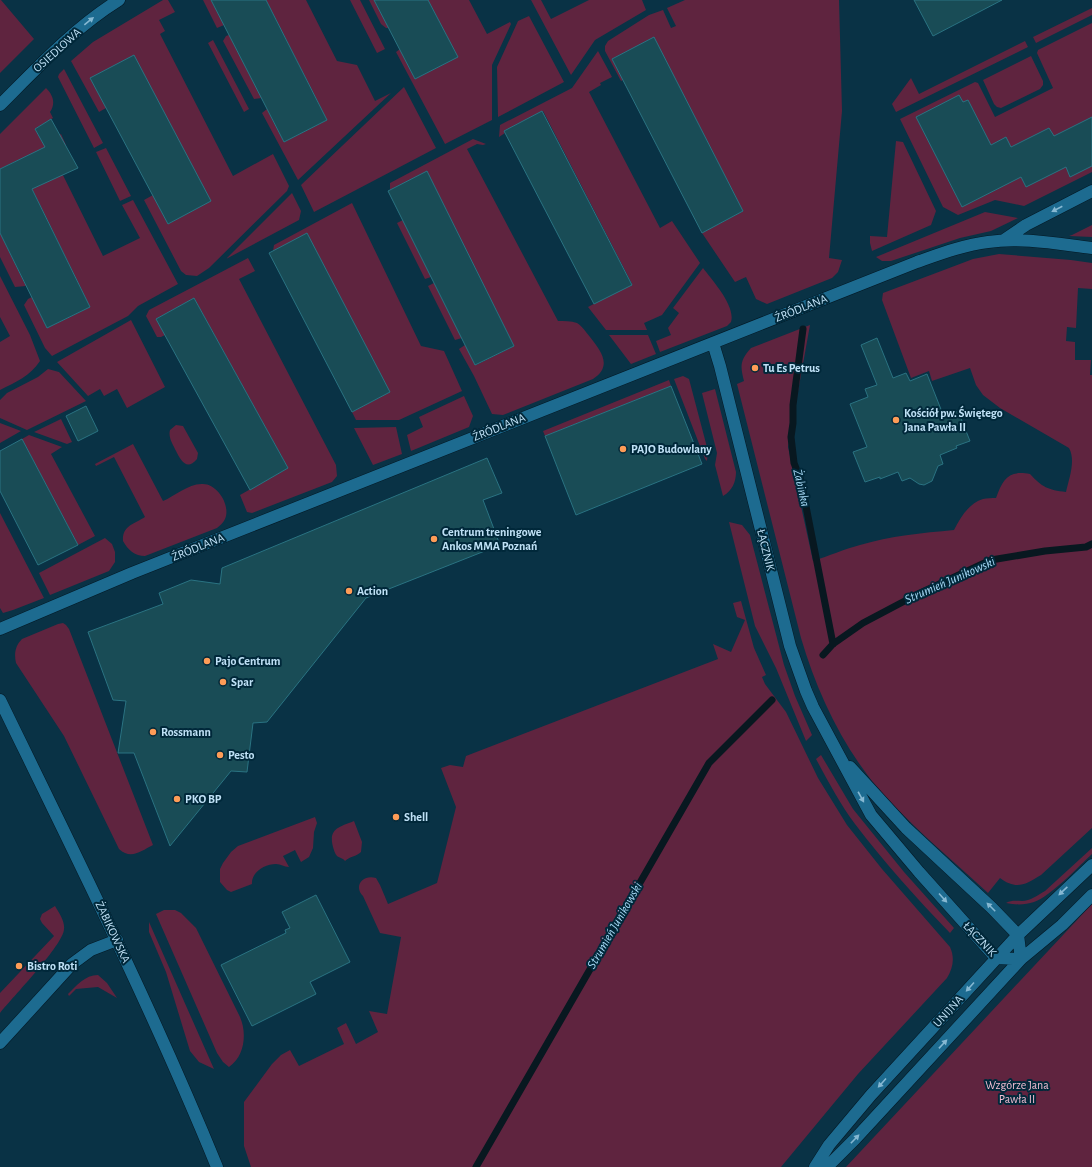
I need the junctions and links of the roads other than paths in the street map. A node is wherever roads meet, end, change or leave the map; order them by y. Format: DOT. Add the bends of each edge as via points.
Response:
graph roads {
  1 [pos="119,0"];
  2 [pos="0,105"];
  3 [pos="1092,191"];
  4 [pos="1004,240"];
  5 [pos="1092,248"];
  6 [pos="713,343"];
  7 [pos="0,629"];
  8 [pos="0,700"];
  9 [pos="836,751"];
  10 [pos="1092,865"];
  11 [pos="1092,895"];
  12 [pos="1018,935"];
  13 [pos="117,940"];
  14 [pos="996,958"];
  15 [pos="1021,959"];
  16 [pos="0,1043"];
  17 [pos="218,1167"];
  18 [pos="815,1167"];
  19 [pos="827,1167"];
  2 -- 1 [label="street, OSIEDLOWA, one-way" via="54,51 91,19"];
  3 -- 4 [label="street, ŹRÓDLANA, one-way" via="1026,225"];
  4 -- 5 [label="street, ŹRÓDLANA"];
  4 -- 6 [label="street, ŹRÓDLANA" via="969,246 917,262"];
  6 -- 7 [label="street, ŹRÓDLANA" via="146,567"];
  6 -- 9 [label="street, ŁĄCZNIK" via="790,646 806,692"];
  8 -- 13 [label="street, ŻABIKOWSKA"];
  12 -- 9 [label="street, ŁĄCZNIK, one-way" via="906,828"];
  9 -- 14 [label="street, ŁĄCZNIK, one-way" via="871,815"];
  10 -- 12 [label="street, UNIJNA, one-way"];
  11 -- 15 [label="street, UNIJNA" via="1062,925"];
  12 -- 14 [label="street, UNIJNA"];
  12 -- 15 [label="street"];
  13 -- 16 [label="street" via="91,950 72,964"];
  13 -- 17 [label="street, ŻABIKOWSKA"];
  14 -- 15 [label="street, ŁĄCZNIK"];
  14 -- 18 [label="street, UNIJNA, one-way" via="871,1095 829,1145"];
  19 -- 15 [label="street, UNIJNA, one-way"];
}
